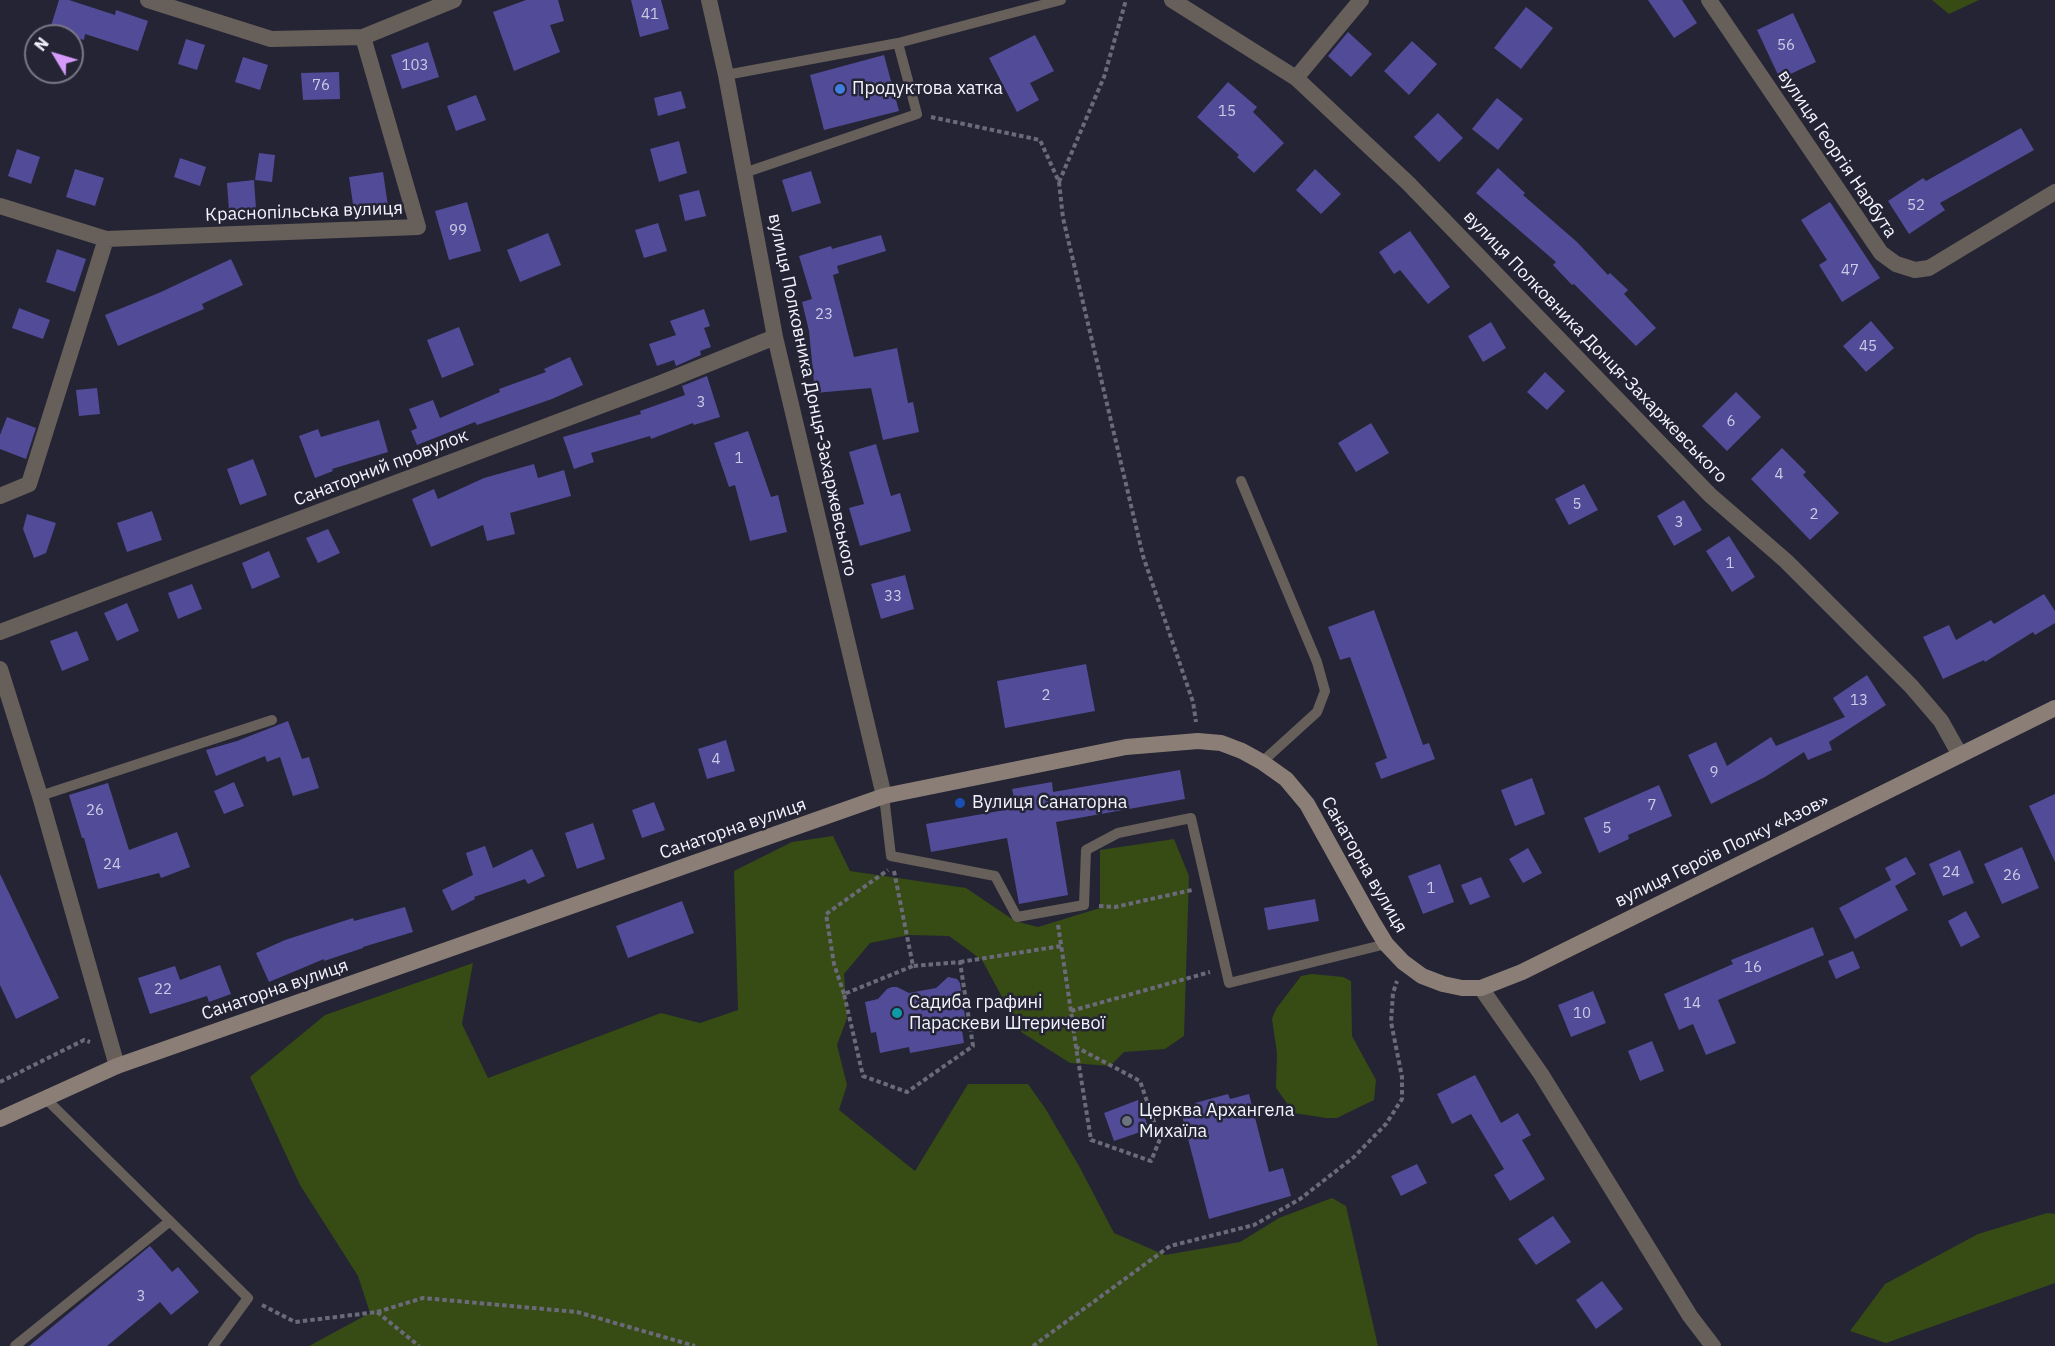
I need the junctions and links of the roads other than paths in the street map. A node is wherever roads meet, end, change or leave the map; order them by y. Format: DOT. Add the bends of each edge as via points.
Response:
graph roads {
  1 [pos="148,0"];
  2 [pos="454,0"];
  3 [pos="709,0"];
  4 [pos="1061,0"];
  5 [pos="1172,0"];
  6 [pos="1361,0"];
  7 [pos="1709,0"];
  8 [pos="363,37"];
  9 [pos="898,43"];
  10 [pos="726,75"];
  11 [pos="1296,78"];
  12 [pos="744,173"];
  13 [pos="2055,192"];
  14 [pos="0,206"];
  15 [pos="106,239"];
  16 [pos="775,337"];
  17 [pos="1241,481"];
  18 [pos="0,496"];
  19 [pos="0,632"];
  20 [pos="0,669"];
  21 [pos="2055,708"];
  22 [pos="272,720"];
  23 [pos="1960,755"];
  24 [pos="1262,762"];
  25 [pos="40,796"];
  26 [pos="884,796"];
  27 [pos="1386,944"];
  28 [pos="1403,962"];
  29 [pos="1481,988"];
  30 [pos="117,1066"];
  31 [pos="45,1098"];
  32 [pos="0,1119"];
  33 [pos="170,1221"];
  34 [pos="15,1346"];
  35 [pos="213,1346"];
  36 [pos="1713,1346"];
  1 -- 8 [label="street" via="271,39"];
  2 -- 8 [label="street"];
  3 -- 10 [label="street, вулиця Полковника Донця-Захаржевського"];
  4 -- 9 [label="lane"];
  5 -- 11 [label="street, вулиця Полковника Донця-Захаржевського"];
  6 -- 11 [label="street"];
  7 -- 13 [label="street, вулиця Георгія Нарбута" via="1881,253 1896,264 1915,270 1929,268"];
  8 -- 15 [label="street, Краснопільська вулиця" via="418,227"];
  9 -- 10 [label="lane"];
  9 -- 12 [label="lane" via="916,114"];
  10 -- 12 [label="street, вулиця Полковника Донця-Захаржевського"];
  11 -- 23 [label="street, вулиця Полковника Донця-Захаржевського" via="1408,183 1710,495 1786,561 1911,686 1941,721"];
  12 -- 16 [label="street, вулиця Полковника Донця-Захаржевського"];
  14 -- 15 [label="street, Краснопільська вулиця"];
  15 -- 18 [label="street" via="29,484"];
  16 -- 19 [label="street, Санаторний провулок"];
  16 -- 26 [label="street, вулиця Полковника Донця-Захаржевського"];
  17 -- 24 [label="lane" via="1317,662 1325,691 1317,712"];
  20 -- 25 [label="street"];
  21 -- 23 [label="main road, вулиця Героїв Полку «Азов»"];
  22 -- 25 [label="lane"];
  23 -- 29 [label="main road, вулиця Героїв Полку «Азов»" via="1522,972"];
  24 -- 26 [label="main road, Санаторна вулиця" via="1221,743 1126,747"];
  24 -- 27 [label="main road, Санаторна вулиця" via="1286,779 1308,804"];
  25 -- 30 [label="street"];
  26 -- 27 [label="lane" via="891,856 995,876 1017,917 1084,905 1086,850 1118,833 1191,818 1229,983"];
  26 -- 30 [label="main road, Санаторна вулиця"];
  27 -- 28 [label="main road, Санаторна вулиця"];
  28 -- 29 [label="main road, вулиця Героїв Полку «Азов»" via="1422,976 1443,984"];
  29 -- 36 [label="street" via="1541,1074 1690,1316"];
  30 -- 31 [label="main road, Санаторна вулиця"];
  31 -- 32 [label="main road, Санаторна вулиця"];
  31 -- 33 [label="lane"];
  33 -- 34 [label="lane"];
  33 -- 35 [label="lane" via="248,1298"];
}
